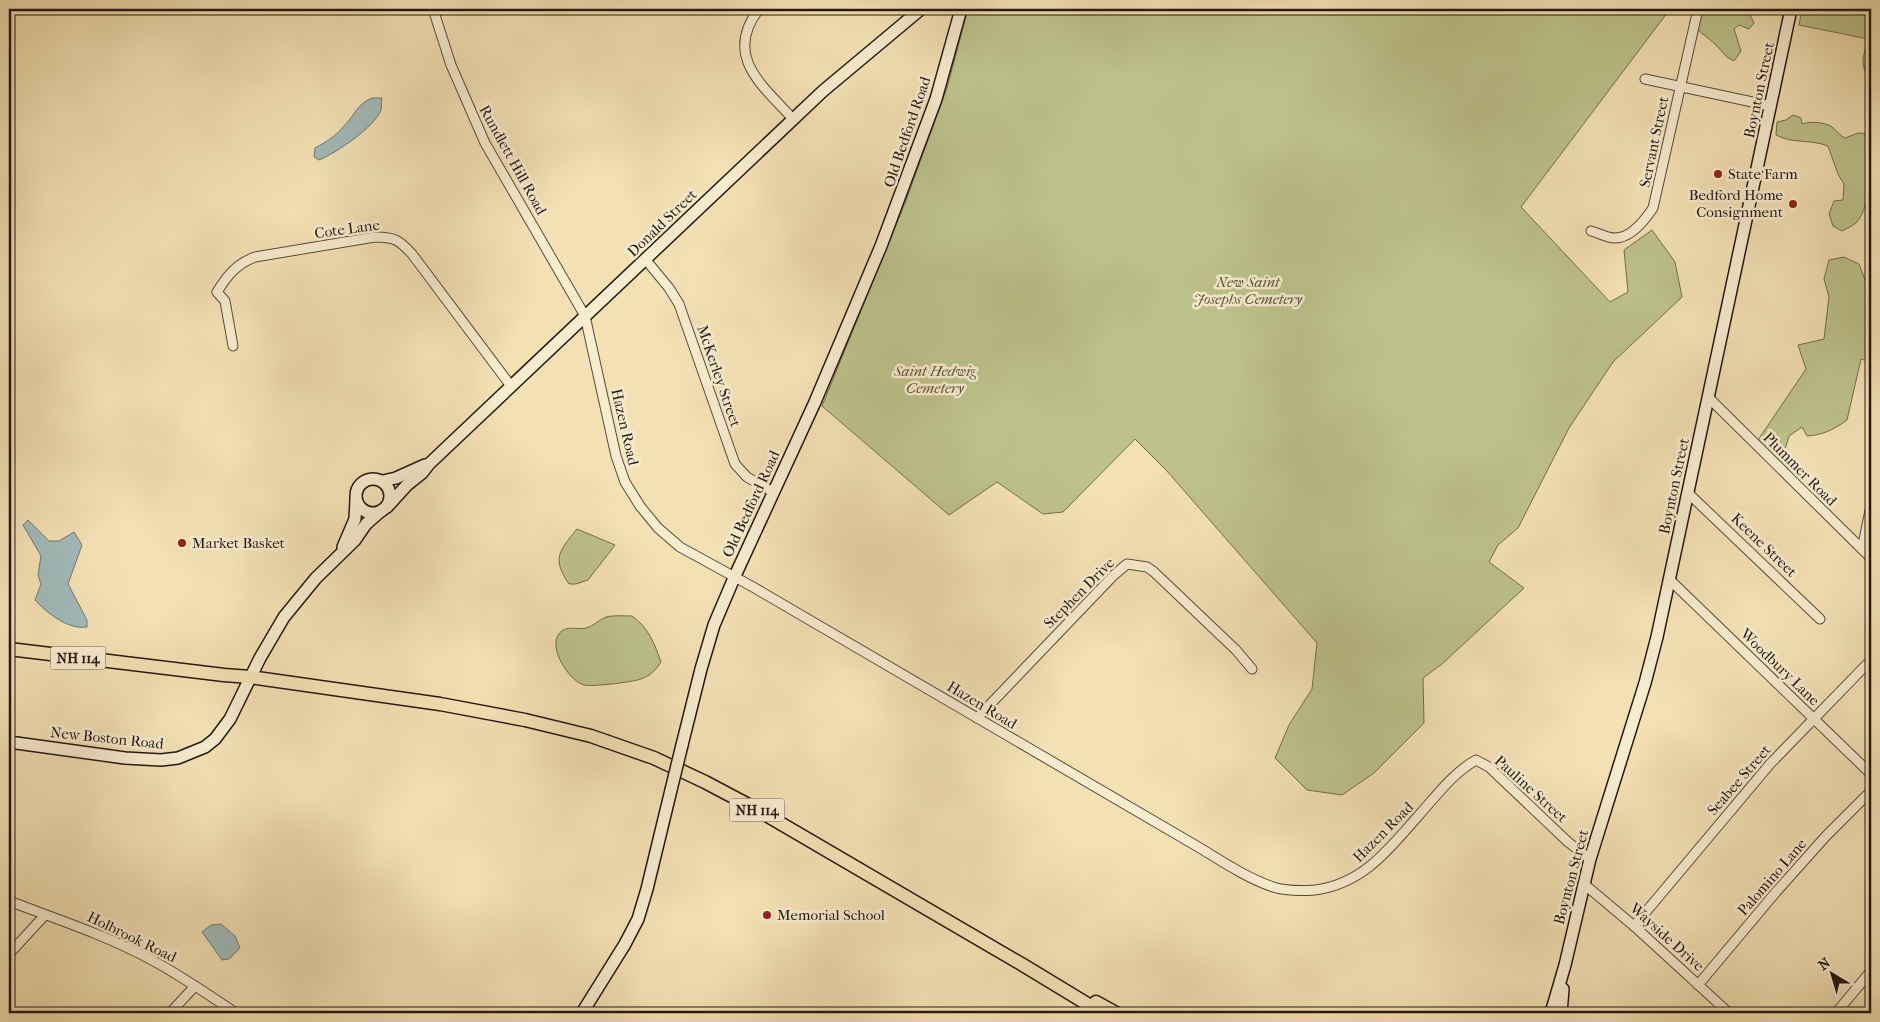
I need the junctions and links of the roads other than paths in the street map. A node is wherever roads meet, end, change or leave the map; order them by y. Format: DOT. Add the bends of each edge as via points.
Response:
graph roads {
  1 [pos="433,9"];
  2 [pos="759,9"];
  3 [pos="921,9"];
  4 [pos="961,9"];
  5 [pos="1698,9"];
  6 [pos="1791,9"];
  7 [pos="1645,79"];
  8 [pos="1680,87"];
  9 [pos="1771,106"];
  10 [pos="793,119"];
  11 [pos="1591,231"];
  12 [pos="646,260"];
  13 [pos="585,316"];
  14 [pos="233,346"];
  15 [pos="511,386"];
  16 [pos="1709,398"];
  17 [pos="429,464"];
  18 [pos="382,481"];
  19 [pos="773,492"];
  20 [pos="1688,492"];
  21 [pos="356,498"];
  22 [pos="1871,506"];
  23 [pos="385,509"];
  24 [pos="1862,549"];
  25 [pos="339,555"];
  26 [pos="1871,558"];
  27 [pos="734,578"];
  28 [pos="1669,579"];
  29 [pos="1820,618"];
  30 [pos="9,649"];
  31 [pos="1871,660"];
  32 [pos="1252,669"];
  33 [pos="250,677"];
  34 [pos="977,718"];
  35 [pos="1814,718"];
  36 [pos="9,742"];
  37 [pos="1476,760"];
  38 [pos="1871,774"];
  39 [pos="1871,791"];
  40 [pos="1590,859"];
  41 [pos="1584,884"];
  42 [pos="9,901"];
  43 [pos="45,915"];
  44 [pos="1634,926"];
  45 [pos="9,954"];
  46 [pos="1565,965"];
  47 [pos="1871,971"];
  48 [pos="1048,980"];
  49 [pos="1698,985"];
  50 [pos="195,986"];
  51 [pos="170,1013"];
  52 [pos="236,1013"];
  53 [pos="582,1013"];
  54 [pos="1102,1013"];
  55 [pos="1116,1013"];
  56 [pos="1551,1013"];
  57 [pos="1561,1013"];
  58 [pos="1729,1013"];
  59 [pos="1836,1013"];
  1 -- 13 [label="street, Rundlett Hill Road" via="451,65 485,143"];
  2 -- 10 [label="street" via="747,30 746,57 764,89"];
  3 -- 10 [label="street, Donald Street"];
  4 -- 19 [label="street, Old Bedford Road" via="936,99 881,246"];
  5 -- 8 [label="street, Servant Street"];
  6 -- 9 [label="street, Boynton Street"];
  7 -- 8 [label="street"];
  8 -- 9 [label="street"];
  8 -- 11 [label="street, Servant Street" via="1653,208 1634,229 1618,238"];
  9 -- 16 [label="street, Boynton Street"];
  10 -- 12 [label="street, Donald Street"];
  12 -- 13 [label="street, Donald Street"];
  12 -- 19 [label="street, McKerley Street" via="679,304 735,464 747,478"];
  13 -- 15 [label="street, Donald Street"];
  13 -- 27 [label="street, Hazen Road" via="616,456 625,482 658,528 680,547"];
  14 -- 15 [label="street, Cote Lane" via="225,301 217,292 230,273 242,263 255,258 390,237 412,254"];
  15 -- 17 [label="street, Donald Street"];
  16 -- 20 [label="street, Boynton Street"];
  16 -- 24 [label="street, Plummer Road"];
  17 -- 18 [label="street, Donald Street"];
  17 -- 23 [label="street, Donald Street"];
  18 -- 21 [label="street, Donald Street" via="373,478 362,482"];
  18 -- 23 [label="street" via="390,490 390,502"];
  19 -- 27 [label="street, Old Bedford Road"];
  20 -- 28 [label="street, Boynton Street"];
  20 -- 29 [label="street, Keene Street"];
  21 -- 23 [label="street" via="366,511 377,513"];
  21 -- 25 [label="street, Donald Street" via="354,524"];
  22 -- 24 [label="street"];
  23 -- 25 [label="street, Donald Street" via="366,524 356,540"];
  24 -- 26 [label="street, Plummer Road"];
  25 -- 33 [label="street, Donald Street" via="284,617"];
  27 -- 34 [label="street, Hazen Road"];
  27 -- 53 [label="street, Old Bedford Road, bridge" via="708,645 638,919"];
  28 -- 35 [label="street, Woodbury Lane"];
  28 -- 40 [label="street, Boynton Street" via="1646,676"];
  30 -- 33 [label="main road, NH 114"];
  31 -- 35 [label="street, Seabee Street"];
  32 -- 34 [label="street, Stephen Drive" via="1154,572 1147,567 1128,564"];
  33 -- 36 [label="street, New Boston Road" via="224,729 205,747 178,758 139,759"];
  33 -- 48 [label="main road, NH 114" via="440,704 525,720 591,736 647,756 731,795"];
  34 -- 37 [label="street, Hazen Road" via="1249,876 1275,888 1303,891 1330,888 1356,877 1378,860 1455,775"];
  35 -- 38 [label="street, Woodbury Lane"];
  35 -- 44 [label="street, Seabee Street" via="1745,792"];
  37 -- 40 [label="street, Pauline Street" via="1489,767"];
  39 -- 49 [label="street, Palomino Lane" via="1776,892"];
  40 -- 41 [label="street, Boynton Street"];
  41 -- 44 [label="street, Wayside Drive"];
  41 -- 46 [label="street, Boynton Street"];
  42 -- 43 [label="street, Holbrook Road"];
  43 -- 45 [label="street"];
  43 -- 50 [label="street, Holbrook Road" via="114,941"];
  44 -- 49 [label="street, Wayside Drive"];
  46 -- 56 [label="street, Boynton Street"];
  46 -- 57 [label="street, Boynton Street"];
  47 -- 59 [label="street"];
  48 -- 54 [label="main road, NH 114"];
  48 -- 55 [label="main road, NH 114"];
  49 -- 58 [label="street, Wayside Drive"];
  50 -- 51 [label="street"];
  50 -- 52 [label="street, Holbrook Road"];
}
